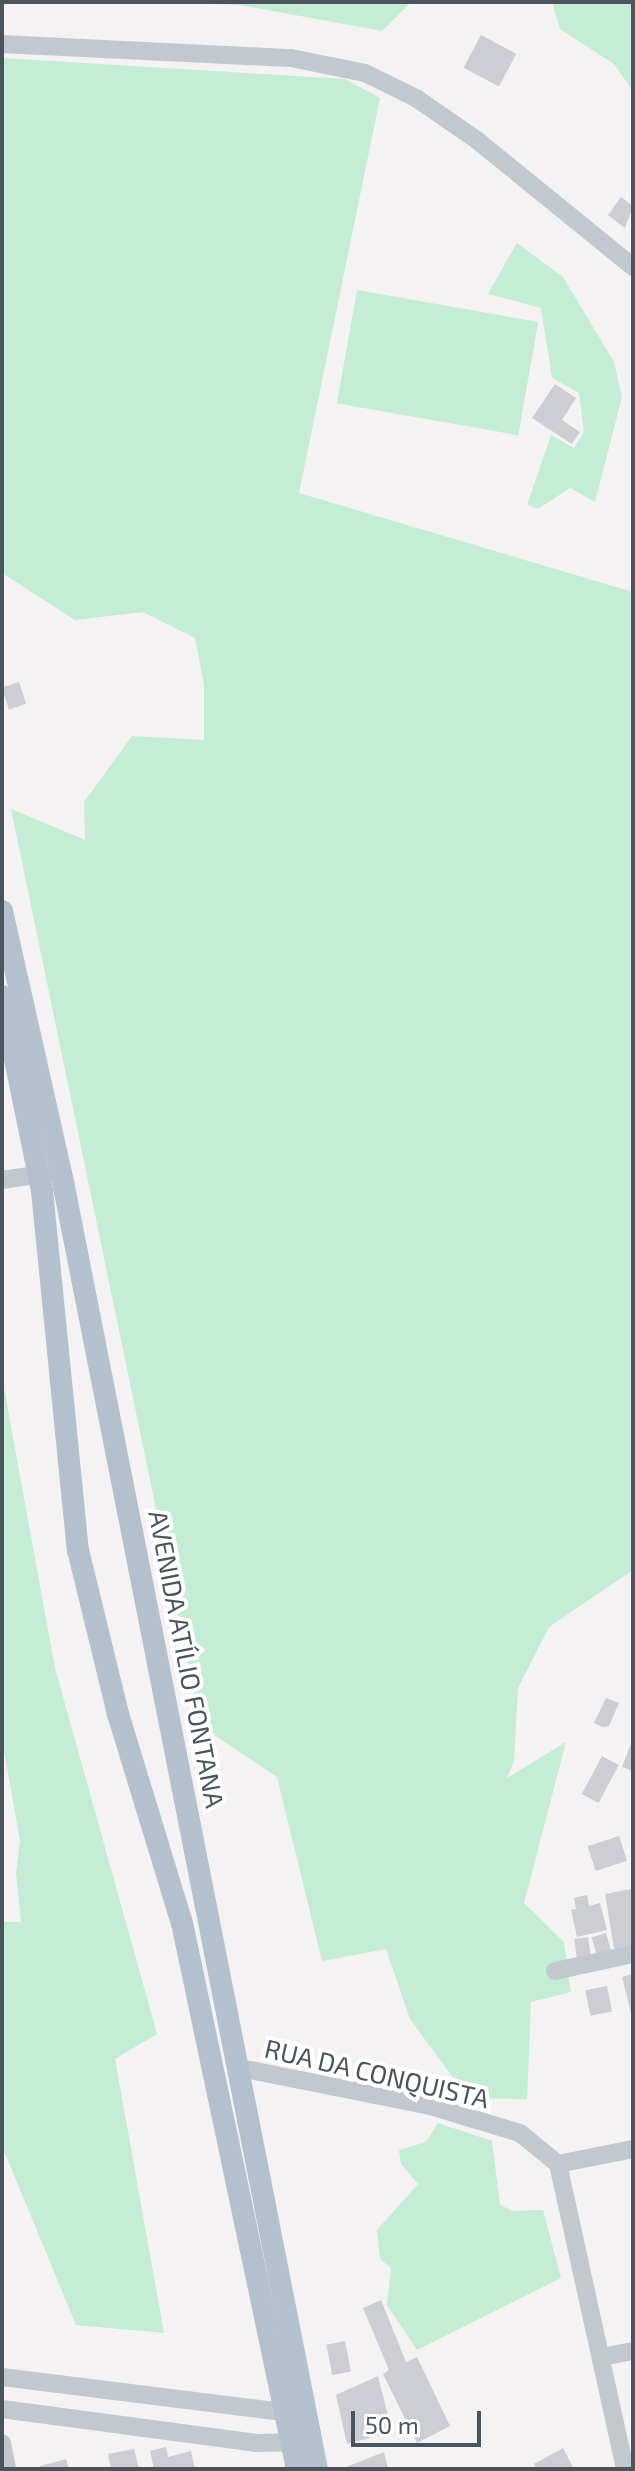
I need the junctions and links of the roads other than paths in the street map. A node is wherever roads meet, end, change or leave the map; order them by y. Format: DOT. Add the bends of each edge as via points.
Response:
graph roads {
  1 [pos="2,44"];
  2 [pos="633,267"];
  3 [pos="2,911"];
  4 [pos="2,996"];
  5 [pos="49,1173"];
  6 [pos="2,1180"];
  7 [pos="633,1954"];
  8 [pos="555,1971"];
  9 [pos="240,2068"];
  10 [pos="633,2149"];
  11 [pos="558,2164"];
  12 [pos="633,2351"];
  13 [pos="602,2357"];
  14 [pos="5,2378"];
  15 [pos="2,2408"];
  16 [pos="228,2408"];
  17 [pos="251,2411"];
  18 [pos="299,2432"];
  19 [pos="226,2439"];
  20 [pos="2,2443"];
  21 [pos="258,2443"];
  22 [pos="7,2469"];
  23 [pos="317,2469"];
  24 [pos="625,2469"];
  1 -- 2 [label="street" via="291,58 365,73 416,98 478,141"];
  3 -- 5 [label="main road, AVENIDA ATÍLIO FONTANA"];
  4 -- 5 [label="main road, AVENIDA ATÍLIO FONTANA"];
  5 -- 6 [label="street"];
  5 -- 9 [label="main road, AVENIDA ATÍLIO FONTANA"];
  5 -- 18 [label="main road, AVENIDA ATÍLIO FONTANA" via="78,1550 118,1714 182,1923"];
  7 -- 8 [label="street"];
  9 -- 11 [label="street, RUA DA CONQUISTA" via="430,2106 520,2133"];
  9 -- 18 [label="main road, AVENIDA ATÍLIO FONTANA"];
  10 -- 11 [label="street"];
  11 -- 13 [label="street"];
  12 -- 13 [label="street"];
  13 -- 24 [label="street"];
  14 -- 15 [label="street"];
  14 -- 16 [label="street"];
  15 -- 19 [label="street"];
  16 -- 17 [label="street"];
  16 -- 19 [label="street"];
  17 -- 18 [label="street"];
  17 -- 21 [label="street"];
  18 -- 21 [label="street"];
  18 -- 23 [label="main road, AVENIDA ATÍLIO FONTANA"];
  19 -- 21 [label="street"];
  20 -- 22 [label="street"];
}
